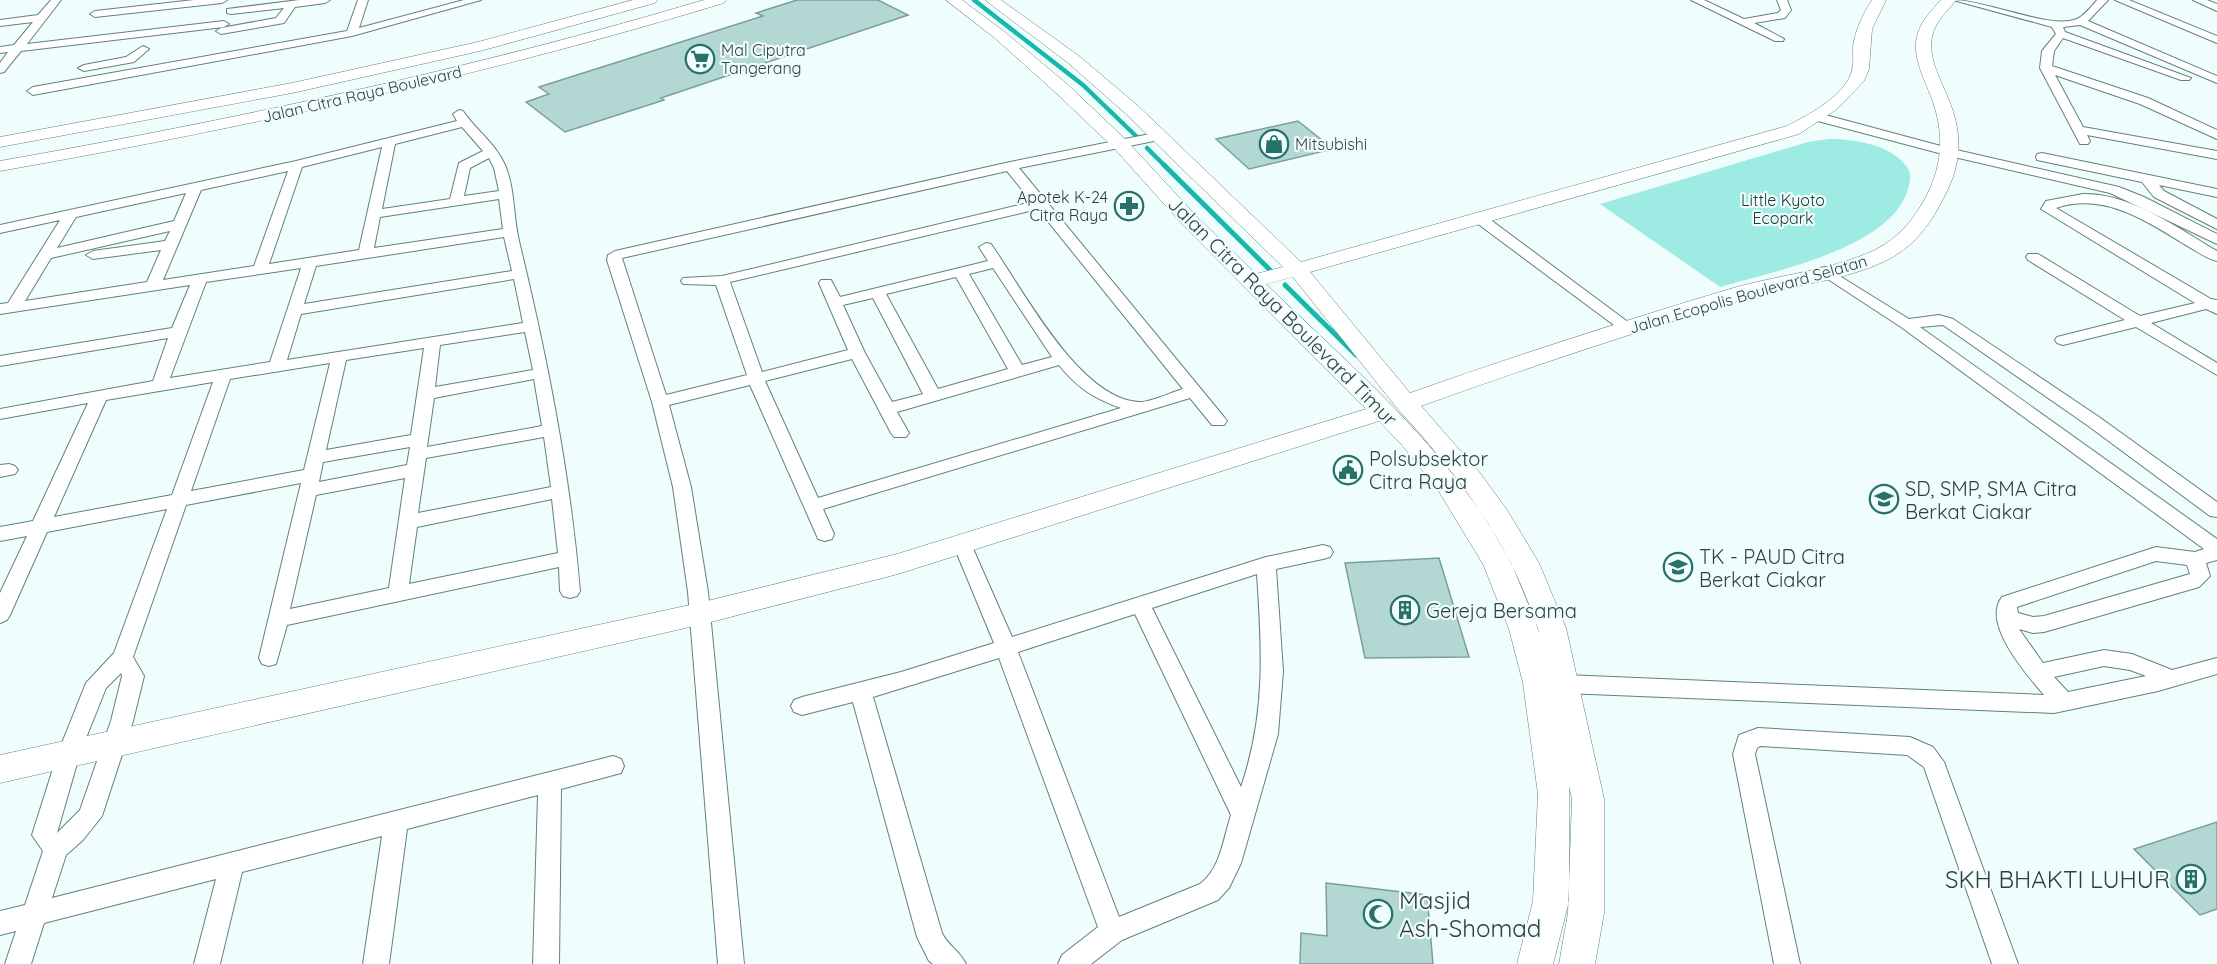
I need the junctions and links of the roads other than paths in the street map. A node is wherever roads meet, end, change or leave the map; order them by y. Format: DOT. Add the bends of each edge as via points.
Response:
graph roads {
  1 [pos="56,0"];
  2 [pos="131,0"];
  3 [pos="222,0"];
  4 [pos="237,0"];
  5 [pos="325,0"];
  6 [pos="363,0"];
  7 [pos="477,0"];
  8 [pos="650,0"];
  9 [pos="719,0"];
  10 [pos="953,0"];
  11 [pos="993,0"];
  12 [pos="1696,0"];
  13 [pos="1782,0"];
  14 [pos="1879,0"];
  15 [pos="1949,0"];
  16 [pos="1958,0"];
  17 [pos="2103,0"];
  18 [pos="2120,0"];
  19 [pos="2198,0"];
  20 [pos="292,4"];
  21 [pos="448,7"];
  22 [pos="2217,8"];
  23 [pos="124,10"];
  24 [pos="231,11"];
  25 [pos="95,14"];
  26 [pos="42,18"];
  27 [pos="356,21"];
  28 [pos="1741,22"];
  29 [pos="2081,22"];
  30 [pos="0,23"];
  31 [pos="2058,29"];
  32 [pos="352,33"];
  33 [pos="105,38"];
  34 [pos="1779,39"];
  35 [pos="2217,40"];
  36 [pos="216,42"];
  37 [pos="18,48"];
  38 [pos="143,49"];
  39 [pos="0,50"];
  40 [pos="84,68"];
  41 [pos="2046,68"];
  42 [pos="0,70"];
  43 [pos="2214,79"];
  44 [pos="2192,80"];
  45 [pos="71,85"];
  46 [pos="33,91"];
  47 [pos="2217,91"];
  48 [pos="1818,117"];
  49 [pos="2080,130"];
  50 [pos="2217,135"];
  51 [pos="1156,137"];
  52 [pos="0,142"];
  53 [pos="2085,142"];
  54 [pos="1126,143"];
  55 [pos="389,144"];
  56 [pos="490,152"];
  57 [pos="1950,152"];
  58 [pos="2217,155"];
  59 [pos="2042,157"];
  60 [pos="296,165"];
  61 [pos="0,166"];
  62 [pos="1010,166"];
  63 [pos="2147,178"];
  64 [pos="195,188"];
  65 [pos="2217,193"];
  66 [pos="507,194"];
  67 [pos="456,201"];
  68 [pos="1040,204"];
  69 [pos="71,214"];
  70 [pos="374,214"];
  71 [pos="1479,218"];
  72 [pos="180,225"];
  73 [pos="2217,225"];
  74 [pos="0,229"];
  75 [pos="510,231"];
  76 [pos="2217,240"];
  77 [pos="171,244"];
  78 [pos="986,247"];
  79 [pos="366,253"];
  80 [pos="2033,257"];
  81 [pos="2217,257"];
  82 [pos="43,259"];
  83 [pos="310,262"];
  84 [pos="997,263"];
  85 [pos="260,269"];
  86 [pos="1293,270"];
  87 [pos="960,272"];
  88 [pos="1825,272"];
  89 [pos="520,274"];
  90 [pos="200,278"];
  91 [pos="1259,279"];
  92 [pos="688,280"];
  93 [pos="722,280"];
  94 [pos="826,283"];
  95 [pos="153,285"];
  96 [pos="877,292"];
  97 [pos="836,302"];
  98 [pos="2214,305"];
  99 [pos="7,308"];
  100 [pos="295,310"];
  101 [pos="2138,321"];
  102 [pos="1906,324"];
  103 [pos="1623,325"];
  104 [pos="531,326"];
  105 [pos="178,332"];
  106 [pos="2063,339"];
  107 [pos="433,342"];
  108 [pos="857,354"];
  109 [pos="339,357"];
  110 [pos="1063,359"];
  111 [pos="0,361"];
  112 [pos="277,367"];
  113 [pos="2217,370"];
  114 [pos="1018,372"];
  115 [pos="542,374"];
  116 [pos="223,376"];
  117 [pos="756,379"];
  118 [pos="160,386"];
  119 [pos="1192,392"];
  120 [pos="426,394"];
  121 [pos="933,396"];
  122 [pos="99,397"];
  123 [pos="660,402"];
  124 [pos="1394,406"];
  125 [pos="1139,408"];
  126 [pos="888,409"];
  127 [pos="0,414"];
  128 [pos="1218,421"];
  129 [pos="552,430"];
  130 [pos="900,433"];
  131 [pos="418,455"];
  132 [pos="312,474"];
  133 [pos="560,491"];
  134 [pos="180,499"];
  135 [pos="812,506"];
  136 [pos="2217,511"];
  137 [pos="408,522"];
  138 [pos="41,526"];
  139 [pos="0,534"];
  140 [pos="825,534"];
  141 [pos="962,544"];
  142 [pos="2217,549"];
  143 [pos="1323,552"];
  144 [pos="2217,554"];
  145 [pos="568,558"];
  146 [pos="2195,559"];
  147 [pos="1266,564"];
  148 [pos="570,591"];
  149 [pos="697,593"];
  150 [pos="398,594"];
  151 [pos="1140,604"];
  152 [pos="0,615"];
  153 [pos="2009,618"];
  154 [pos="278,619"];
  155 [pos="1006,648"];
  156 [pos="123,657"];
  157 [pos="269,658"];
  158 [pos="2217,666"];
  159 [pos="2038,674"];
  160 [pos="2169,678"];
  161 [pos="1565,684"];
  162 [pos="861,693"];
  163 [pos="2063,702"];
  164 [pos="802,706"];
  165 [pos="118,732"];
  166 [pos="73,743"];
  167 [pos="613,766"];
  168 [pos="0,769"];
  169 [pos="550,782"];
  170 [pos="1243,814"];
  171 [pos="396,822"];
  172 [pos="56,849"];
  173 [pos="232,864"];
  174 [pos="35,915"];
  175 [pos="0,923"];
  176 [pos="1113,931"];
  177 [pos="18,964"];
  178 [pos="207,964"];
  179 [pos="376,964"];
  180 [pos="546,964"];
  181 [pos="731,964"];
  182 [pos="953,964"];
  183 [pos="1071,964"];
  184 [pos="1535,964"];
  185 [pos="1577,964"];
  186 [pos="1787,964"];
  187 [pos="2005,964"];
  1 -- 26 [label="street"];
  2 -- 23 [label="street"];
  3 -- 23 [label="street"];
  4 -- 24 [label="street"];
  5 -- 20 [label="street"];
  6 -- 27 [label="street"];
  7 -- 21 [label="street"];
  8 -- 52 [label="street, Jalan Citra Raya Boulevard" via="490,44 313,84"];
  9 -- 61 [label="street, Jalan Citra Raya Boulevard" via="396,88"];
  10 -- 54 [label="street, Jalan Citra Raya Boulevard Timur"];
  11 -- 51 [label="street, Jalan Citra Raya Boulevard Timur" via="1073,59"];
  12 -- 28 [label="street"];
  13 -- 28 [label="street" via="1786,10 1781,16"];
  14 -- 48 [label="street" via="1865,28 1860,73 1844,95"];
  15 -- 57 [label="street, Jalan Ecopolis Boulevard Selatan" via="1932,18 1923,59 1950,131"];
  16 -- 31 [label="street"];
  17 -- 29 [label="street"];
  18 -- 35 [label="street"];
  19 -- 22 [label="street"];
  20 -- 24 [label="street"];
  20 -- 36 [label="street" via="278,22"];
  21 -- 27 [label="street"];
  21 -- 32 [label="street"];
  23 -- 25 [label="street"];
  24 -- 36 [label="street"];
  26 -- 30 [label="street"];
  26 -- 37 [label="street"];
  27 -- 32 [label="street"];
  28 -- 34 [label="street"];
  29 -- 31 [label="street"];
  29 -- 43 [label="street"];
  31 -- 41 [label="street" via="2048,51"];
  31 -- 44 [label="street"];
  32 -- 36 [label="street"];
  33 -- 36 [label="street"];
  33 -- 37 [label="street"];
  33 -- 40 [label="street"];
  36 -- 45 [label="street"];
  37 -- 39 [label="street"];
  37 -- 42 [label="street"];
  38 -- 40 [label="street" via="130,60"];
  40 -- 45 [label="street"];
  41 -- 49 [label="street"];
  41 -- 50 [label="street" via="2144,100"];
  43 -- 44 [label="street"];
  44 -- 47 [label="street"];
  45 -- 46 [label="street"];
  48 -- 57 [label="street"];
  48 -- 71 [label="street" via="1793,130"];
  49 -- 53 [label="street"];
  49 -- 58 [label="street"];
  51 -- 54 [label="street"];
  51 -- 86 [label="street, Jalan Citra Raya Boulevard Timur"];
  54 -- 62 [label="street"];
  54 -- 91 [label="street, Jalan Citra Raya Boulevard Timur" via="1176,206"];
  55 -- 56 [label="street" via="461,119"];
  55 -- 60 [label="street"];
  55 -- 70 [label="street"];
  56 -- 66 [label="street" via="500,166"];
  56 -- 67 [label="street" via="464,166"];
  57 -- 76 [label="street" via="2114,190"];
  57 -- 88 [label="street, Jalan Ecopolis Boulevard Selatan" via="1946,175 1930,210 1896,246 1872,260"];
  59 -- 63 [label="street"];
  60 -- 64 [label="street"];
  60 -- 85 [label="street"];
  62 -- 68 [label="street"];
  62 -- 123 [label="street" via="615,255"];
  63 -- 65 [label="street"];
  63 -- 73 [label="street" via="2159,194"];
  64 -- 69 [label="street"];
  64 -- 72 [label="street"];
  66 -- 67 [label="street"];
  66 -- 75 [label="street"];
  67 -- 70 [label="street"];
  68 -- 93 [label="street"];
  68 -- 119 [label="street"];
  69 -- 74 [label="street"];
  69 -- 82 [label="street"];
  70 -- 79 [label="street"];
  71 -- 86 [label="street"];
  71 -- 103 [label="street"];
  72 -- 77 [label="street"];
  72 -- 82 [label="street"];
  75 -- 79 [label="street"];
  75 -- 89 [label="street"];
  77 -- 82 [label="street"];
  77 -- 95 [label="street"];
  78 -- 84 [label="street"];
  79 -- 83 [label="street"];
  80 -- 101 [label="street"];
  81 -- 98 [label="street" via="2123,205 2087,198 2051,204 2048,209"];
  82 -- 99 [label="street"];
  83 -- 85 [label="street"];
  83 -- 100 [label="street"];
  84 -- 87 [label="street"];
  84 -- 110 [label="street"];
  85 -- 90 [label="street"];
  86 -- 91 [label="street"];
  86 -- 124 [label="street, Jalan Citra Raya Boulevard Timur"];
  87 -- 96 [label="street"];
  87 -- 114 [label="street"];
  88 -- 102 [label="street"];
  88 -- 103 [label="street, Jalan Ecopolis Boulevard Selatan"];
  89 -- 100 [label="street"];
  89 -- 104 [label="street"];
  90 -- 95 [label="street"];
  90 -- 105 [label="street"];
  91 -- 124 [label="street, Jalan Citra Raya Boulevard Timur"];
  92 -- 93 [label="street"];
  93 -- 117 [label="street"];
  94 -- 97 [label="street"];
  95 -- 99 [label="street"];
  96 -- 97 [label="street"];
  96 -- 121 [label="street"];
  97 -- 108 [label="street"];
  98 -- 101 [label="street"];
  100 -- 112 [label="street"];
  101 -- 106 [label="street"];
  101 -- 113 [label="street"];
  102 -- 136 [label="street" via="1948,322"];
  102 -- 142 [label="street"];
  103 -- 124 [label="street, Jalan Ecopolis Boulevard Selatan"];
  104 -- 107 [label="street"];
  104 -- 115 [label="street"];
  105 -- 111 [label="street"];
  105 -- 118 [label="street"];
  107 -- 109 [label="street"];
  107 -- 120 [label="street"];
  108 -- 117 [label="street"];
  108 -- 126 [label="street"];
  109 -- 112 [label="street"];
  109 -- 132 [label="street"];
  110 -- 114 [label="street"];
  110 -- 125 [label="street" via="1095,391"];
  112 -- 116 [label="street"];
  114 -- 121 [label="street"];
  115 -- 120 [label="street"];
  115 -- 129 [label="street"];
  116 -- 118 [label="street"];
  116 -- 134 [label="street"];
  117 -- 123 [label="street"];
  117 -- 135 [label="street"];
  118 -- 122 [label="street"];
  119 -- 125 [label="street"];
  119 -- 128 [label="street"];
  120 -- 131 [label="street"];
  121 -- 126 [label="street"];
  122 -- 127 [label="street"];
  122 -- 138 [label="street"];
  123 -- 149 [label="street" via="682,487"];
  124 -- 141 [label="street, Jalan Ecopolis Boulevard Selatan"];
  124 -- 161 [label="street, Jalan Citra Raya Boulevard Timur" via="1433,432 1498,517 1525,563 1552,628"];
  124 -- 184 [label="street, Jalan Citra Raya Boulevard Timur" via="1497,564 1523,629 1538,683 1554,794 1551,901"];
  125 -- 135 [label="street"];
  126 -- 130 [label="street"];
  129 -- 131 [label="street"];
  129 -- 133 [label="street"];
  131 -- 132 [label="street"];
  131 -- 132 [label="street"];
  131 -- 137 [label="street"];
  132 -- 134 [label="street"];
  132 -- 154 [label="street"];
  133 -- 137 [label="street"];
  133 -- 145 [label="street"];
  134 -- 138 [label="street"];
  134 -- 156 [label="street"];
  135 -- 140 [label="street"];
  137 -- 150 [label="street"];
  138 -- 139 [label="street"];
  138 -- 152 [label="street"];
  141 -- 149 [label="street, Jalan Ecopolis Boulevard Selatan" via="898,564"];
  141 -- 155 [label="street"];
  143 -- 147 [label="street"];
  144 -- 146 [label="street"];
  145 -- 148 [label="street"];
  145 -- 150 [label="street"];
  146 -- 153 [label="street" via="2156,554 2085,576 2009,602"];
  146 -- 153 [label="street" via="2200,576 2192,582 2044,624 2032,625"];
  147 -- 151 [label="street"];
  147 -- 170 [label="street" via="1272,659 1267,734"];
  149 -- 165 [label="street, Jalan Ecopolis Boulevard Selatan"];
  149 -- 181 [label="street"];
  150 -- 154 [label="street"];
  151 -- 155 [label="street"];
  151 -- 170 [label="street"];
  153 -- 159 [label="street" via="2009,629"];
  154 -- 157 [label="street"];
  155 -- 162 [label="street"];
  155 -- 176 [label="street"];
  156 -- 165 [label="street" via="133,676"];
  156 -- 166 [label="street" via="97,683"];
  158 -- 160 [label="street"];
  159 -- 160 [label="street" via="2108,657 2143,664"];
  159 -- 163 [label="street"];
  160 -- 163 [label="street"];
  161 -- 163 [label="street"];
  161 -- 185 [label="street, Jalan Citra Raya Boulevard Timur" via="1588,799 1586,913"];
  162 -- 164 [label="street"];
  162 -- 182 [label="street" via="930,937 938,952"];
  165 -- 166 [label="street, Jalan Ecopolis Boulevard Selatan"];
  165 -- 172 [label="street" via="90,816"];
  166 -- 168 [label="street, Jalan Ecopolis Boulevard Selatan"];
  166 -- 172 [label="street" via="44,835"];
  167 -- 169 [label="street"];
  169 -- 171 [label="street"];
  169 -- 180 [label="street"];
  170 -- 176 [label="street" via="1215,888"];
  171 -- 173 [label="street"];
  171 -- 179 [label="street"];
  172 -- 174 [label="street"];
  173 -- 174 [label="street"];
  173 -- 178 [label="street"];
  174 -- 175 [label="street"];
  174 -- 177 [label="street"];
  176 -- 183 [label="street"];
  186 -- 187 [label="street" via="1744,754 1747,742 1758,737 1910,746 1925,754 1932,762"];
}
